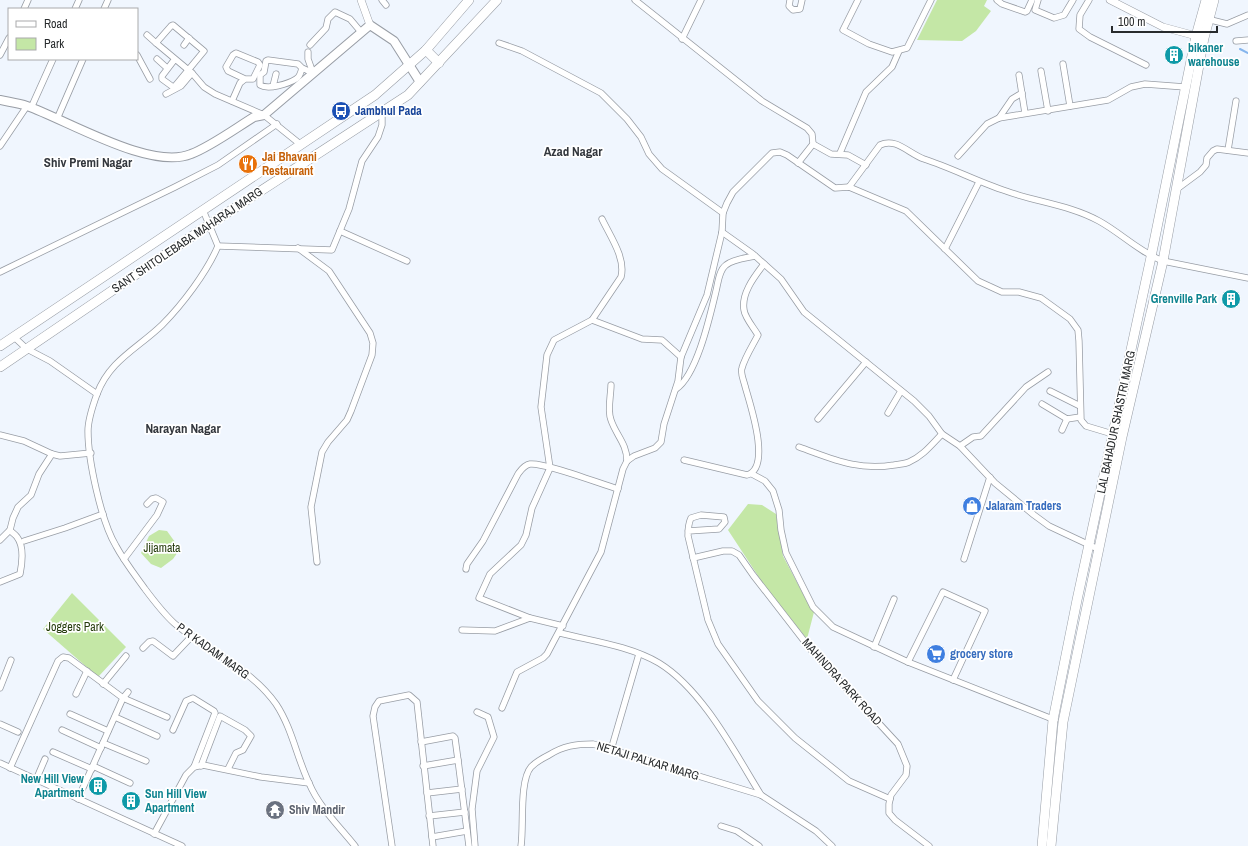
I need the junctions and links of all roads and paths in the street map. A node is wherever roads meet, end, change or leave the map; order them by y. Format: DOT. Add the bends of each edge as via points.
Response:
graph roads {
  1 [pos="361,0"];
  2 [pos="497,0"];
  3 [pos="635,0"];
  4 [pos="701,0"];
  5 [pos="790,0"];
  6 [pos="802,0"];
  7 [pos="858,0"];
  8 [pos="931,0"];
  9 [pos="997,0"];
  10 [pos="1032,0"];
  11 [pos="1038,0"];
  12 [pos="1073,0"];
  13 [pos="1089,0"];
  14 [pos="1110,0"];
  15 [pos="1206,0"];
  16 [pos="1214,0"];
  17 [pos="379,1"];
  18 [pos="467,3"];
  19 [pos="386,5"];
  20 [pos="1248,15"];
  21 [pos="1205,19"];
  22 [pos="370,25"];
  23 [pos="361,32"];
  24 [pos="147,35"];
  25 [pos="1200,37"];
  26 [pos="189,38"];
  27 [pos="682,39"];
  28 [pos="8,40"];
  29 [pos="1248,40"];
  30 [pos="1236,41"];
  31 [pos="156,43"];
  32 [pos="499,43"];
  33 [pos="184,45"];
  34 [pos="310,45"];
  35 [pos="426,50"];
  36 [pos="308,52"];
  37 [pos="899,52"];
  38 [pos="0,55"];
  39 [pos="138,57"];
  40 [pos="157,59"];
  41 [pos="175,59"];
  42 [pos="52,60"];
  43 [pos="83,60"];
  44 [pos="439,63"];
  45 [pos="1063,64"];
  46 [pos="408,65"];
  47 [pos="1146,65"];
  48 [pos="167,68"];
  49 [pos="302,68"];
  50 [pos="1041,71"];
  51 [pos="190,72"];
  52 [pos="313,73"];
  53 [pos="276,74"];
  54 [pos="1019,75"];
  55 [pos="150,79"];
  56 [pos="245,79"];
  57 [pos="420,82"];
  58 [pos="273,86"];
  59 [pos="1186,87"];
  60 [pos="1022,93"];
  61 [pos="166,94"];
  62 [pos="0,100"];
  63 [pos="232,101"];
  64 [pos="1236,101"];
  65 [pos="1070,106"];
  66 [pos="29,107"];
  67 [pos="1048,110"];
  68 [pos="382,111"];
  69 [pos="1024,113"];
  70 [pos="264,115"];
  71 [pos="999,118"];
  72 [pos="57,119"];
  73 [pos="277,124"];
  74 [pos="300,144"];
  75 [pos="813,144"];
  76 [pos="0,146"];
  77 [pos="1228,150"];
  78 [pos="840,153"];
  79 [pos="1248,153"];
  80 [pos="958,156"];
  81 [pos="798,163"];
  82 [pos="866,165"];
  83 [pos="979,182"];
  84 [pos="849,187"];
  85 [pos="1177,190"];
  86 [pos="203,210"];
  87 [pos="724,213"];
  88 [pos="602,219"];
  89 [pos="210,224"];
  90 [pos="340,231"];
  91 [pos="722,232"];
  92 [pos="218,246"];
  93 [pos="298,248"];
  94 [pos="945,249"];
  95 [pos="755,256"];
  96 [pos="1151,257"];
  97 [pos="407,262"];
  98 [pos="1163,262"];
  99 [pos="764,264"];
  100 [pos="0,272"];
  101 [pos="1248,278"];
  102 [pos="1142,298"];
  103 [pos="1154,301"];
  104 [pos="592,320"];
  105 [pos="14,337"];
  106 [pos="1,346"];
  107 [pos="27,349"];
  108 [pos="681,357"];
  109 [pos="10,361"];
  110 [pos="866,362"];
  111 [pos="0,367"];
  112 [pos="1048,372"];
  113 [pos="1125,377"];
  114 [pos="1135,378"];
  115 [pos="611,385"];
  116 [pos="676,389"];
  117 [pos="901,391"];
  118 [pos="1050,391"];
  119 [pos="97,394"];
  120 [pos="1042,404"];
  121 [pos="1080,406"];
  122 [pos="888,413"];
  123 [pos="1080,417"];
  124 [pos="818,419"];
  125 [pos="1068,419"];
  126 [pos="1062,430"];
  127 [pos="942,434"];
  128 [pos="0,435"];
  129 [pos="1117,436"];
  130 [pos="960,446"];
  131 [pos="799,447"];
  132 [pos="91,453"];
  133 [pos="52,454"];
  134 [pos="684,460"];
  135 [pos="627,461"];
  136 [pos="550,468"];
  137 [pos="752,474"];
  138 [pos="990,477"];
  139 [pos="618,490"];
  140 [pos="148,504"];
  141 [pos="103,514"];
  142 [pos="10,530"];
  143 [pos="688,530"];
  144 [pos="0,540"];
  145 [pos="24,541"];
  146 [pos="1094,547"];
  147 [pos="693,558"];
  148 [pos="124,559"];
  149 [pos="964,559"];
  150 [pos="317,562"];
  151 [pos="466,569"];
  152 [pos="0,582"];
  153 [pos="894,600"];
  154 [pos="530,618"];
  155 [pos="563,626"];
  156 [pos="462,630"];
  157 [pos="560,633"];
  158 [pos="192,636"];
  159 [pos="874,647"];
  160 [pos="143,648"];
  161 [pos="638,654"];
  162 [pos="126,656"];
  163 [pos="11,660"];
  164 [pos="908,662"];
  165 [pos="1063,670"];
  166 [pos="1073,671"];
  167 [pos="87,672"];
  168 [pos="953,680"];
  169 [pos="103,684"];
  170 [pos="0,688"];
  171 [pos="128,692"];
  172 [pos="76,694"];
  173 [pos="123,698"];
  174 [pos="502,708"];
  175 [pos="477,712"];
  176 [pos="70,714"];
  177 [pos="115,717"];
  178 [pos="167,717"];
  179 [pos="1058,721"];
  180 [pos="0,724"];
  181 [pos="62,730"];
  182 [pos="173,730"];
  183 [pos="108,731"];
  184 [pos="18,732"];
  185 [pos="157,736"];
  186 [pos="420,742"];
  187 [pos="102,745"];
  188 [pos="611,750"];
  189 [pos="53,752"];
  190 [pos="45,759"];
  191 [pos="458,760"];
  192 [pos="146,761"];
  193 [pos="0,763"];
  194 [pos="201,766"];
  195 [pos="423,766"];
  196 [pos="92,767"];
  197 [pos="10,768"];
  198 [pos="194,768"];
  199 [pos="228,770"];
  200 [pos="36,780"];
  201 [pos="130,783"];
  202 [pos="309,783"];
  203 [pos="462,789"];
  204 [pos="427,793"];
  205 [pos="761,795"];
  206 [pos="78,799"];
  207 [pos="890,799"];
  208 [pos="465,812"];
  209 [pos="429,816"];
  210 [pos="721,826"];
  211 [pos="1048,828"];
  212 [pos="467,831"];
  213 [pos="154,834"];
  214 [pos="432,837"];
  215 [pos="182,846"];
  216 [pos="355,846"];
  217 [pos="392,846"];
  218 [pos="433,846"];
  219 [pos="469,846"];
  220 [pos="476,846"];
  221 [pos="521,846"];
  222 [pos="759,846"];
  223 [pos="832,846"];
  224 [pos="929,846"];
  225 [pos="1042,846"];
  226 [pos="1051,846"];
  1 -- 22 [label="street"];
  2 -- 44 [label="main road, SANT SHITOLEBABA MAHARAJ MARG"];
  3 -- 27 [label="street"];
  4 -- 27 [label="street"];
  5 -- 6 [label="street" via="789,6 793,10 800,9"];
  7 -- 37 [label="street" via="843,30 869,44"];
  8 -- 37 [label="street" via="907,48"];
  9 -- 10 [label="street" via="1025,12"];
  11 -- 12 [label="street" via="1035,10 1054,18 1064,15"];
  13 -- 47 [label="street" via="1080,15 1079,29 1090,38"];
  14 -- 25 [label="street" via="1163,27"];
  15 -- 21 [label="main road, LAL BAHADUR SHASTRI MARG"];
  16 -- 21 [label="main road, LAL BAHADUR SHASTRI MARG"];
  17 -- 19 [label="street"];
  18 -- 35 [label="main road, SANT SHITOLEBABA MAHARAJ MARG"];
  20 -- 21 [label="street" via="1227,24"];
  21 -- 25 [label="main road, LAL BAHADUR SHASTRI MARG"];
  22 -- 23 [label="main road"];
  22 -- 46 [label="main road" via="394,41"];
  23 -- 34 [label="street" via="350,19 335,12 328,19 326,28"];
  23 -- 52 [label="main road"];
  24 -- 31 [label="street"];
  25 -- 59 [label="main road, LAL BAHADUR SHASTRI MARG"];
  25 -- 85 [label="main road, LAL BAHADUR SHASTRI MARG"];
  26 -- 31 [label="street" via="174,25 170,26"];
  26 -- 33 [label="street"];
  26 -- 51 [label="street" via="204,51"];
  27 -- 75 [label="street" via="762,101 807,128 812,134"];
  28 -- 38 [label="street"];
  29 -- 30 [label="street"];
  31 -- 41 [label="street"];
  32 -- 87 [label="street" via="522,51 601,93 627,119 641,137 649,154 662,169"];
  35 -- 44 [label="main road"];
  35 -- 46 [label="main road, SANT SHITOLEBABA MAHARAJ MARG"];
  36 -- 52 [label="street"];
  37 -- 78 [label="street" via="892,67 866,92"];
  39 -- 55 [label="street"];
  40 -- 48 [label="street"];
  41 -- 48 [label="street"];
  41 -- 51 [label="street"];
  42 -- 66 [label="street"];
  43 -- 72 [label="street"];
  44 -- 57 [label="main road, SANT SHITOLEBABA MAHARAJ MARG"];
  45 -- 65 [label="street"];
  46 -- 57 [label="main road"];
  46 -- 74 [label="main road, SANT SHITOLEBABA MAHARAJ MARG" via="374,95"];
  48 -- 51 [label="street" via="162,79 173,87"];
  49 -- 52 [label="street"];
  49 -- 58 [label="street" via="296,79"];
  49 -- 58 [label="street" via="298,64 266,61 264,72 260,75 260,84"];
  50 -- 67 [label="street"];
  51 -- 61 [label="street" via="181,86"];
  51 -- 63 [label="street" via="204,87"];
  52 -- 70 [label="main road"];
  53 -- 58 [label="street"];
  54 -- 60 [label="street"];
  56 -- 56 [label="street" via="253,79 260,65 236,53 233,54 226,67 228,71"];
  56 -- 63 [label="street" via="240,83"];
  57 -- 68 [label="main road, SANT SHITOLEBABA MAHARAJ MARG" via="408,95"];
  59 -- 65 [label="street" via="1145,84 1131,87 1108,100"];
  59 -- 96 [label="main road, LAL BAHADUR SHASTRI MARG"];
  60 -- 69 [label="street"];
  60 -- 71 [label="street" via="1012,100"];
  62 -- 66 [label="main road"];
  63 -- 70 [label="street"];
  64 -- 77 [label="street"];
  65 -- 67 [label="street"];
  66 -- 72 [label="main road"];
  66 -- 76 [label="street"];
  67 -- 69 [label="street"];
  68 -- 89 [label="main road, SANT SHITOLEBABA MAHARAJ MARG"];
  68 -- 90 [label="street" via="382,125 378,137 362,161"];
  69 -- 71 [label="street"];
  70 -- 72 [label="main road" via="254,117 190,155 171,158 150,156"];
  70 -- 73 [label="street"];
  71 -- 80 [label="street" via="987,124"];
  73 -- 74 [label="street"];
  73 -- 100 [label="street" via="218,165"];
  74 -- 86 [label="main road, SANT SHITOLEBABA MAHARAJ MARG"];
  75 -- 78 [label="street" via="831,154"];
  75 -- 81 [label="street"];
  77 -- 79 [label="street"];
  77 -- 85 [label="street" via="1213,151 1200,172"];
  78 -- 82 [label="street"];
  81 -- 84 [label="street" via="831,186"];
  81 -- 87 [label="street" via="780,152 772,152 733,192"];
  82 -- 83 [label="street" via="880,145 886,142 896,144 920,158 948,167"];
  82 -- 84 [label="street"];
  83 -- 94 [label="street"];
  83 -- 96 [label="street" via="1075,210 1099,221"];
  84 -- 94 [label="street" via="906,211"];
  85 -- 98 [label="main road, LAL BAHADUR SHASTRI MARG"];
  86 -- 89 [label="street"];
  86 -- 105 [label="main road, SANT SHITOLEBABA MAHARAJ MARG"];
  87 -- 91 [label="street"];
  88 -- 104 [label="street" via="623,270 618,284"];
  89 -- 92 [label="street"];
  89 -- 107 [label="main road, SANT SHITOLEBABA MAHARAJ MARG"];
  90 -- 93 [label="street" via="332,250"];
  90 -- 97 [label="street"];
  91 -- 95 [label="street"];
  91 -- 108 [label="street" via="707,295"];
  92 -- 93 [label="street"];
  92 -- 119 [label="street, P R KADAM MARG" via="194,286 162,324 112,366"];
  93 -- 150 [label="street" via="329,271 370,333 373,343 372,355 347,420 322,452 310,507"];
  94 -- 121 [label="street" via="978,281 1002,292 1019,292 1041,298 1070,319 1079,335"];
  95 -- 99 [label="street"];
  95 -- 116 [label="street" via="726,265 721,271 691,371 682,385"];
  96 -- 98 [label="street"];
  96 -- 102 [label="main road, LAL BAHADUR SHASTRI MARG"];
  98 -- 101 [label="street"];
  98 -- 103 [label="main road, LAL BAHADUR SHASTRI MARG"];
  99 -- 110 [label="street" via="781,279 804,312"];
  99 -- 137 [label="street" via="748,288 744,300 744,310 758,334 741,369 758,439 759,453 756,469"];
  102 -- 103 [label="main road"];
  102 -- 113 [label="main road, LAL BAHADUR SHASTRI MARG"];
  103 -- 114 [label="main road, LAL BAHADUR SHASTRI MARG"];
  104 -- 108 [label="street" via="642,339 662,340"];
  104 -- 136 [label="street" via="554,340 547,355 541,407"];
  105 -- 106 [label="main road, SANT SHITOLEBABA MAHARAJ MARG"];
  105 -- 107 [label="street"];
  106 -- 109 [label="main road"];
  107 -- 109 [label="main road, SANT SHITOLEBABA MAHARAJ MARG"];
  107 -- 119 [label="street" via="50,361"];
  108 -- 116 [label="street"];
  109 -- 111 [label="main road, SANT SHITOLEBABA MAHARAJ MARG"];
  110 -- 117 [label="street"];
  110 -- 124 [label="street"];
  112 -- 130 [label="street" via="1026,387 981,436 973,437"];
  113 -- 114 [label="main road"];
  113 -- 129 [label="main road, LAL BAHADUR SHASTRI MARG"];
  114 -- 129 [label="main road, LAL BAHADUR SHASTRI MARG"];
  115 -- 135 [label="street" via="610,417 627,452"];
  116 -- 135 [label="street" via="659,446"];
  117 -- 122 [label="street"];
  117 -- 127 [label="street" via="929,416"];
  118 -- 121 [label="street"];
  119 -- 132 [label="street, P R KADAM MARG" via="88,430"];
  120 -- 125 [label="street"];
  121 -- 123 [label="street"];
  123 -- 125 [label="street"];
  123 -- 129 [label="street" via="1086,426"];
  125 -- 126 [label="street"];
  127 -- 130 [label="street"];
  127 -- 131 [label="street" via="923,453 909,462 876,468 836,461"];
  128 -- 133 [label="street" via="24,441"];
  129 -- 146 [label="main road, LAL BAHADUR SHASTRI MARG"];
  130 -- 138 [label="street"];
  132 -- 133 [label="street" via="69,456"];
  132 -- 141 [label="street, P R KADAM MARG" via="94,483"];
  133 -- 142 [label="street" via="31,495 18,507"];
  134 -- 137 [label="street"];
  135 -- 139 [label="street"];
  136 -- 139 [label="street"];
  136 -- 151 [label="street" via="529,464 522,468"];
  136 -- 154 [label="street" via="532,508 521,545 490,574 479,598"];
  137 -- 159 [label="street" via="765,481 773,491 786,553 813,607 833,627"];
  138 -- 146 [label="street" via="1049,526"];
  138 -- 149 [label="street"];
  139 -- 155 [label="street" via="601,552"];
  140 -- 148 [label="street" via="156,498 163,502 157,515"];
  141 -- 145 [label="street"];
  141 -- 148 [label="street, P R KADAM MARG"];
  142 -- 144 [label="street"];
  142 -- 152 [label="street" via="18,538 21,549 20,574"];
  143 -- 143 [label="street" via="691,518 701,515 724,517 725,522 719,529"];
  143 -- 147 [label="street"];
  146 -- 165 [label="main road, LAL BAHADUR SHASTRI MARG"];
  146 -- 166 [label="main road, LAL BAHADUR SHASTRI MARG"];
  147 -- 207 [label="street" via="708,620 718,644 758,701 795,738 849,781"];
  147 -- 207 [label="street, MAHINDRA PARK ROAD" via="732,550 739,555 812,651 898,744 907,766 906,775"];
  148 -- 158 [label="street, P R KADAM MARG" via="155,602"];
  153 -- 159 [label="street"];
  154 -- 155 [label="street"];
  154 -- 156 [label="street" via="495,631"];
  155 -- 157 [label="street"];
  157 -- 161 [label="street"];
  157 -- 174 [label="street" via="542,658 517,672"];
  158 -- 160 [label="street" via="173,656 153,641"];
  158 -- 202 [label="street, P R KADAM MARG" via="240,668 276,705 290,732"];
  159 -- 164 [label="street"];
  161 -- 188 [label="street"];
  161 -- 205 [label="street" via="659,664 678,678 702,704 724,734"];
  162 -- 169 [label="street"];
  163 -- 170 [label="street"];
  164 -- 168 [label="street"];
  164 -- 168 [label="street" via="943,592 985,611"];
  165 -- 166 [label="main road"];
  165 -- 179 [label="main road, LAL BAHADUR SHASTRI MARG"];
  166 -- 179 [label="main road, LAL BAHADUR SHASTRI MARG"];
  167 -- 169 [label="street"];
  167 -- 172 [label="street"];
  167 -- 197 [label="street" via="69,658 63,657 58,661"];
  168 -- 179 [label="street"];
  169 -- 173 [label="street"];
  171 -- 173 [label="street"];
  173 -- 177 [label="street"];
  173 -- 178 [label="street"];
  175 -- 220 [label="street" via="488,717 494,737 477,771 472,809"];
  176 -- 183 [label="street"];
  177 -- 183 [label="street"];
  177 -- 185 [label="street"];
  179 -- 211 [label="main road, LAL BAHADUR SHASTRI MARG"];
  180 -- 184 [label="street"];
  181 -- 187 [label="street"];
  182 -- 198 [label="street" via="186,701 193,698 214,711"];
  183 -- 187 [label="street"];
  186 -- 191 [label="street" via="453,736"];
  186 -- 195 [label="street"];
  186 -- 217 [label="street" via="417,702 409,695 379,701 373,716"];
  187 -- 192 [label="street"];
  187 -- 196 [label="street"];
  188 -- 205 [label="street, NETAJI PALKAR MARG"];
  188 -- 221 [label="street, NETAJI PALKAR MARG" via="593,744 567,746 530,768 523,793 524,824"];
  189 -- 196 [label="street"];
  190 -- 200 [label="street"];
  191 -- 195 [label="street"];
  191 -- 203 [label="street"];
  193 -- 197 [label="street"];
  194 -- 198 [label="street"];
  194 -- 199 [label="street" via="215,766"];
  194 -- 199 [label="street" via="220,716 245,730 250,736 243,750 236,753"];
  195 -- 204 [label="street"];
  196 -- 201 [label="street"];
  196 -- 206 [label="street"];
  197 -- 200 [label="street"];
  198 -- 213 [label="street" via="186,775"];
  199 -- 202 [label="street"];
  200 -- 206 [label="street"];
  202 -- 216 [label="street, P R KADAM MARG" via="317,800"];
  203 -- 204 [label="street"];
  203 -- 208 [label="street"];
  204 -- 209 [label="street"];
  205 -- 223 [label="street, NETAJI PALKAR MARG" via="816,830"];
  206 -- 213 [label="street"];
  207 -- 224 [label="street" via="889,813 894,820"];
  208 -- 209 [label="street"];
  208 -- 212 [label="street"];
  209 -- 214 [label="street"];
  210 -- 222 [label="street" via="737,831"];
  211 -- 225 [label="main road, LAL BAHADUR SHASTRI MARG"];
  211 -- 226 [label="main road, LAL BAHADUR SHASTRI MARG"];
  212 -- 214 [label="street"];
  212 -- 219 [label="street"];
  213 -- 215 [label="street"];
  214 -- 218 [label="street"];
}
